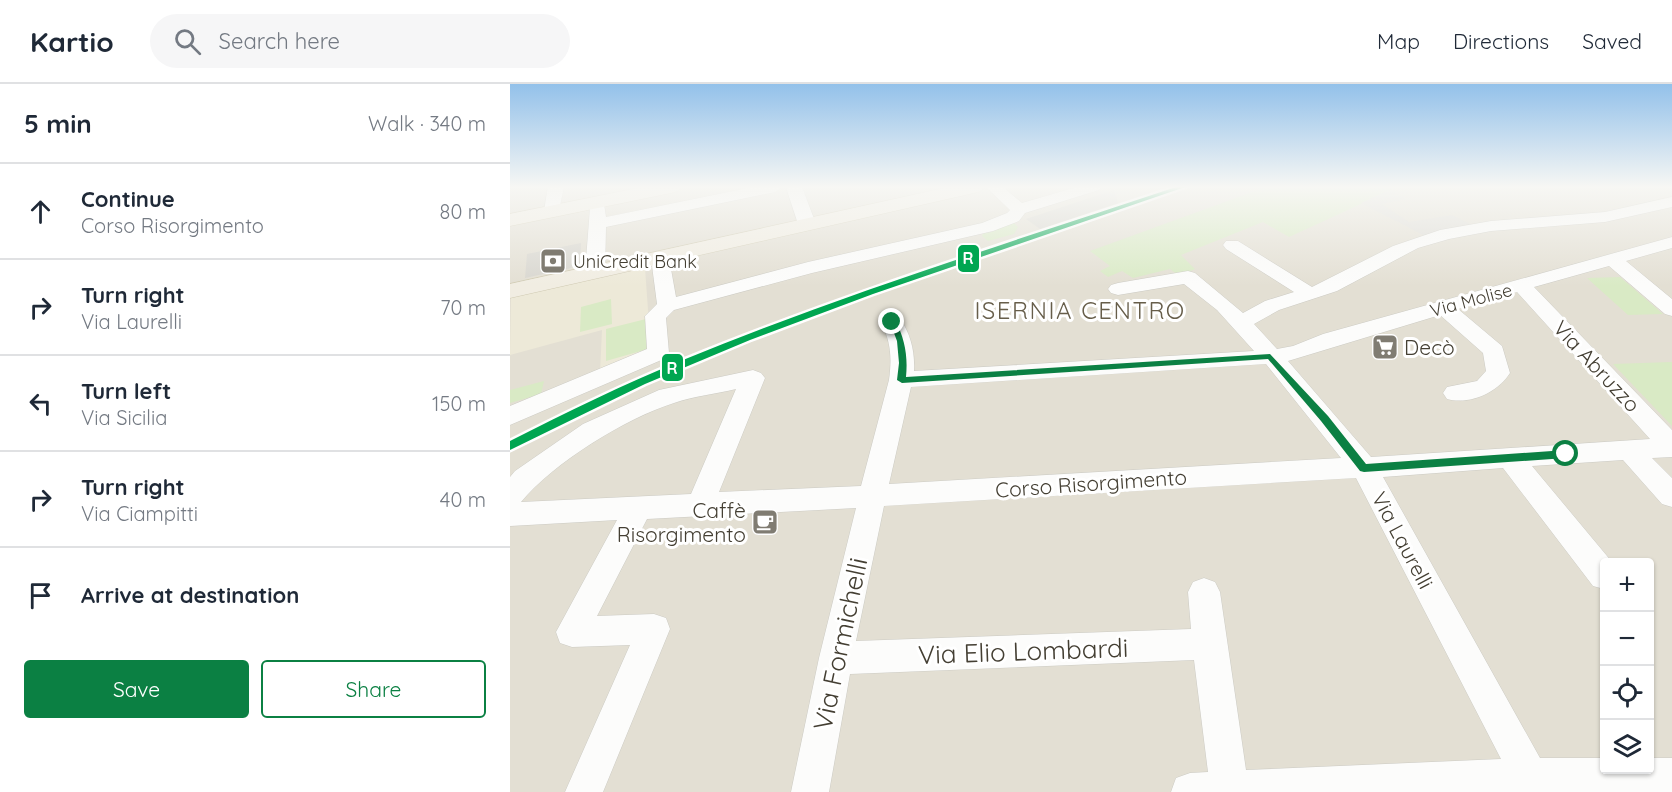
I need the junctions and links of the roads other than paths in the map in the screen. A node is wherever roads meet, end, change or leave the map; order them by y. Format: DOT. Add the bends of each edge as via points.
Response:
graph roads {
  1 [pos="597,220"];
  2 [pos="616,220"];
  3 [pos="806,220"];
  4 [pos="825,220"];
  5 [pos="1005,220"];
  6 [pos="1559,220"];
  7 [pos="597,224"];
  8 [pos="807,224"];
  9 [pos="1672,242"];
  10 [pos="1232,245"];
  11 [pos="660,258"];
  12 [pos="1613,260"];
  13 [pos="595,273"];
  14 [pos="1522,286"];
  15 [pos="1118,289"];
  16 [pos="510,291"];
  17 [pos="1310,294"];
  18 [pos="667,306"];
  19 [pos="1443,307"];
  20 [pos="1672,310"];
  21 [pos="892,322"];
  22 [pos="1242,324"];
  23 [pos="1270,357"];
  24 [pos="902,380"];
  25 [pos="1455,393"];
  26 [pos="510,416"];
  27 [pos="1672,446"];
  28 [pos="1629,450"];
  29 [pos="1510,458"];
  30 [pos="1364,468"];
  31 [pos="510,496"];
  32 [pos="872,496"];
  33 [pos="1672,496"];
  34 [pos="700,505"];
  35 [pos="638,508"];
  36 [pos="510,514"];
  37 [pos="1600,570"];
  38 [pos="1204,592"];
  39 [pos="1209,644"];
  40 [pos="836,658"];
  41 [pos="1530,777"];
  42 [pos="1672,777"];
  43 [pos="1230,789"];
  44 [pos="584,792"];
  45 [pos="810,792"];
  46 [pos="1190,792"];
  1 -- 7 [label="street"];
  2 -- 7 [label="street"];
  3 -- 8 [label="street"];
  4 -- 8 [label="main road"];
  5 -- 18 [label="street"];
  6 -- 17 [label="street" via="1456,232 1396,252"];
  7 -- 13 [label="street"];
  8 -- 11 [label="main road"];
  9 -- 12 [label="street, Via Molise"];
  10 -- 17 [label="street"];
  11 -- 13 [label="main road"];
  11 -- 18 [label="street"];
  12 -- 14 [label="street, Via Molise"];
  12 -- 20 [label="street"];
  13 -- 16 [label="main road"];
  14 -- 19 [label="street, Via Molise"];
  14 -- 27 [label="street, Via Abruzzo"];
  15 -- 22 [label="street, Via Laurelli" via="1188,277"];
  17 -- 22 [label="street" via="1252,314"];
  18 -- 26 [label="street" via="655,316 658,352"];
  19 -- 23 [label="street, Via Molise"];
  19 -- 25 [label="street" via="1494,351 1498,372 1484,387"];
  21 -- 24 [label="street, Via Formichelli" via="901,341"];
  22 -- 23 [label="street, Via Laurelli"];
  23 -- 24 [label="street, Via Molise"];
  23 -- 30 [label="street, Via Laurelli"];
  24 -- 32 [label="street, Via Formichelli"];
  27 -- 28 [label="street, Corso Risorgimento"];
  28 -- 29 [label="street, Corso Risorgimento"];
  28 -- 33 [label="street"];
  29 -- 30 [label="street, Corso Risorgimento"];
  29 -- 37 [label="street"];
  30 -- 32 [label="street, Corso Risorgimento"];
  30 -- 41 [label="street, Via Laurelli"];
  31 -- 34 [label="street" via="525,478 592,430 667,396 753,378"];
  32 -- 34 [label="street, Corso Risorgimento"];
  32 -- 40 [label="street, Via Formichelli"];
  34 -- 35 [label="street, Corso Risorgimento"];
  35 -- 36 [label="street, Corso Risorgimento"];
  35 -- 44 [label="street" via="572,632 654,629"];
  38 -- 39 [label="street"];
  39 -- 40 [label="street, Via Elio Lombardi"];
  39 -- 43 [label="street"];
  40 -- 45 [label="street, Via Formichelli"];
  41 -- 42 [label="street"];
  41 -- 43 [label="street"];
  43 -- 46 [label="street"];
}
